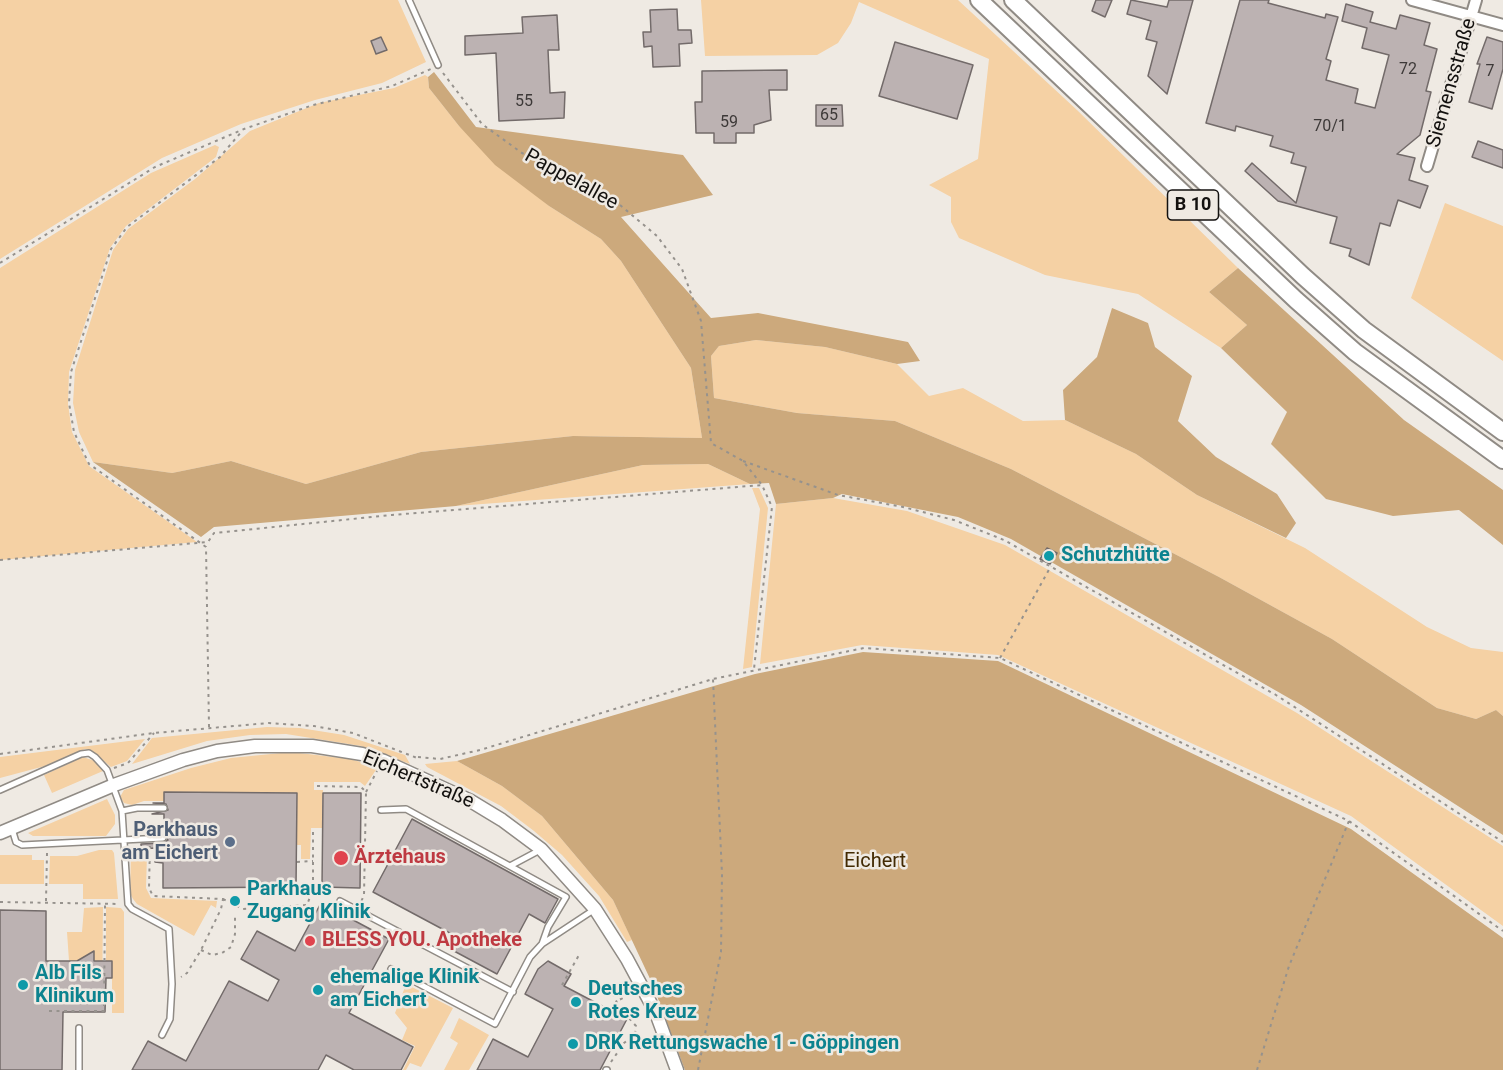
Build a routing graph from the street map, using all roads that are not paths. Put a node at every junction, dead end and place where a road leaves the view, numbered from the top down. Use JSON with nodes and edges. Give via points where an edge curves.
{"nodes":[{"id":1,"x":409,"y":0,"type":"edge"},
{"id":2,"x":979,"y":0,"type":"edge"},
{"id":3,"x":1013,"y":0,"type":"edge"},
{"id":4,"x":1412,"y":0,"type":"edge"},
{"id":5,"x":1476,"y":0,"type":"edge"},
{"id":6,"x":1472,"y":16,"type":"junction"},
{"id":7,"x":1503,"y":24,"type":"edge"},
{"id":8,"x":438,"y":65,"type":"road end"},
{"id":9,"x":1427,"y":166,"type":"dead end"},
{"id":10,"x":1503,"y":432,"type":"edge"},
{"id":11,"x":1503,"y":460,"type":"edge"},
{"id":12,"x":114,"y":785,"type":"junction"},
{"id":13,"x":0,"y":790,"type":"edge"},
{"id":14,"x":164,"y":807,"type":"dead end"},
{"id":15,"x":381,"y":810,"type":"dead end"},
{"id":16,"x":122,"y":811,"type":"junction"},
{"id":17,"x":6,"y":831,"type":"edge"},
{"id":18,"x":164,"y":838,"type":"dead end"},
{"id":19,"x":122,"y":839,"type":"junction"},
{"id":20,"x":541,"y":849,"type":"junction"},
{"id":21,"x":510,"y":866,"type":"junction"},
{"id":22,"x":340,"y":901,"type":"dead end"},
{"id":23,"x":595,"y":909,"type":"junction"},
{"id":24,"x":542,"y":944,"type":"junction"},
{"id":25,"x":391,"y":969,"type":"dead end"},
{"id":26,"x":513,"y":992,"type":"junction"},
{"id":27,"x":79,"y":1028,"type":"dead end"},
{"id":28,"x":162,"y":1035,"type":"dead end"},
{"id":29,"x":79,"y":1070,"type":"edge"},
{"id":30,"x":677,"y":1070,"type":"edge"}],
"edges":[{"from":1,"to":8,"type":"lane"},
{"from":2,"to":11,"type":"highway","number":"B 10","via":[[1355,352]]},
{"from":3,"to":10,"type":"highway","number":"B 10","via":[[1364,330]]},
{"from":4,"to":6,"type":"street"},
{"from":5,"to":6,"type":"street","name":"Siemensstraße"},
{"from":6,"to":7,"type":"street"},
{"from":6,"to":9,"type":"street","name":"Siemensstraße"},
{"from":12,"to":13,"type":"lane","via":[[107,770],[89,753]]},
{"from":12,"to":16,"type":"lane"},
{"from":12,"to":17,"type":"street","name":"Eichertstraße"},
{"from":12,"to":20,"type":"street","name":"Eichertstraße","via":[[216,751],[283,745],[337,749],[384,761],[469,800]]},
{"from":14,"to":16,"type":"lane"},
{"from":15,"to":21,"type":"lane","via":[[406,809]]},
{"from":16,"to":19,"type":"lane"},
{"from":17,"to":19,"type":"lane","via":[[22,845]]},
{"from":18,"to":19,"type":"lane"},
{"from":19,"to":28,"type":"lane","via":[[128,904],[169,930],[170,1020]]},
{"from":20,"to":21,"type":"lane"},
{"from":20,"to":23,"type":"street","name":"Eichertstraße"},
{"from":21,"to":24,"type":"lane","via":[[566,897]]},
{"from":22,"to":26,"type":"lane"},
{"from":23,"to":24,"type":"lane"},
{"from":23,"to":30,"type":"street","name":"Eichertstraße","via":[[656,1013]]},
{"from":24,"to":26,"type":"lane","via":[[530,957]]},
{"from":25,"to":26,"type":"lane","via":[[495,1024]]},
{"from":27,"to":29,"type":"lane"}]}
